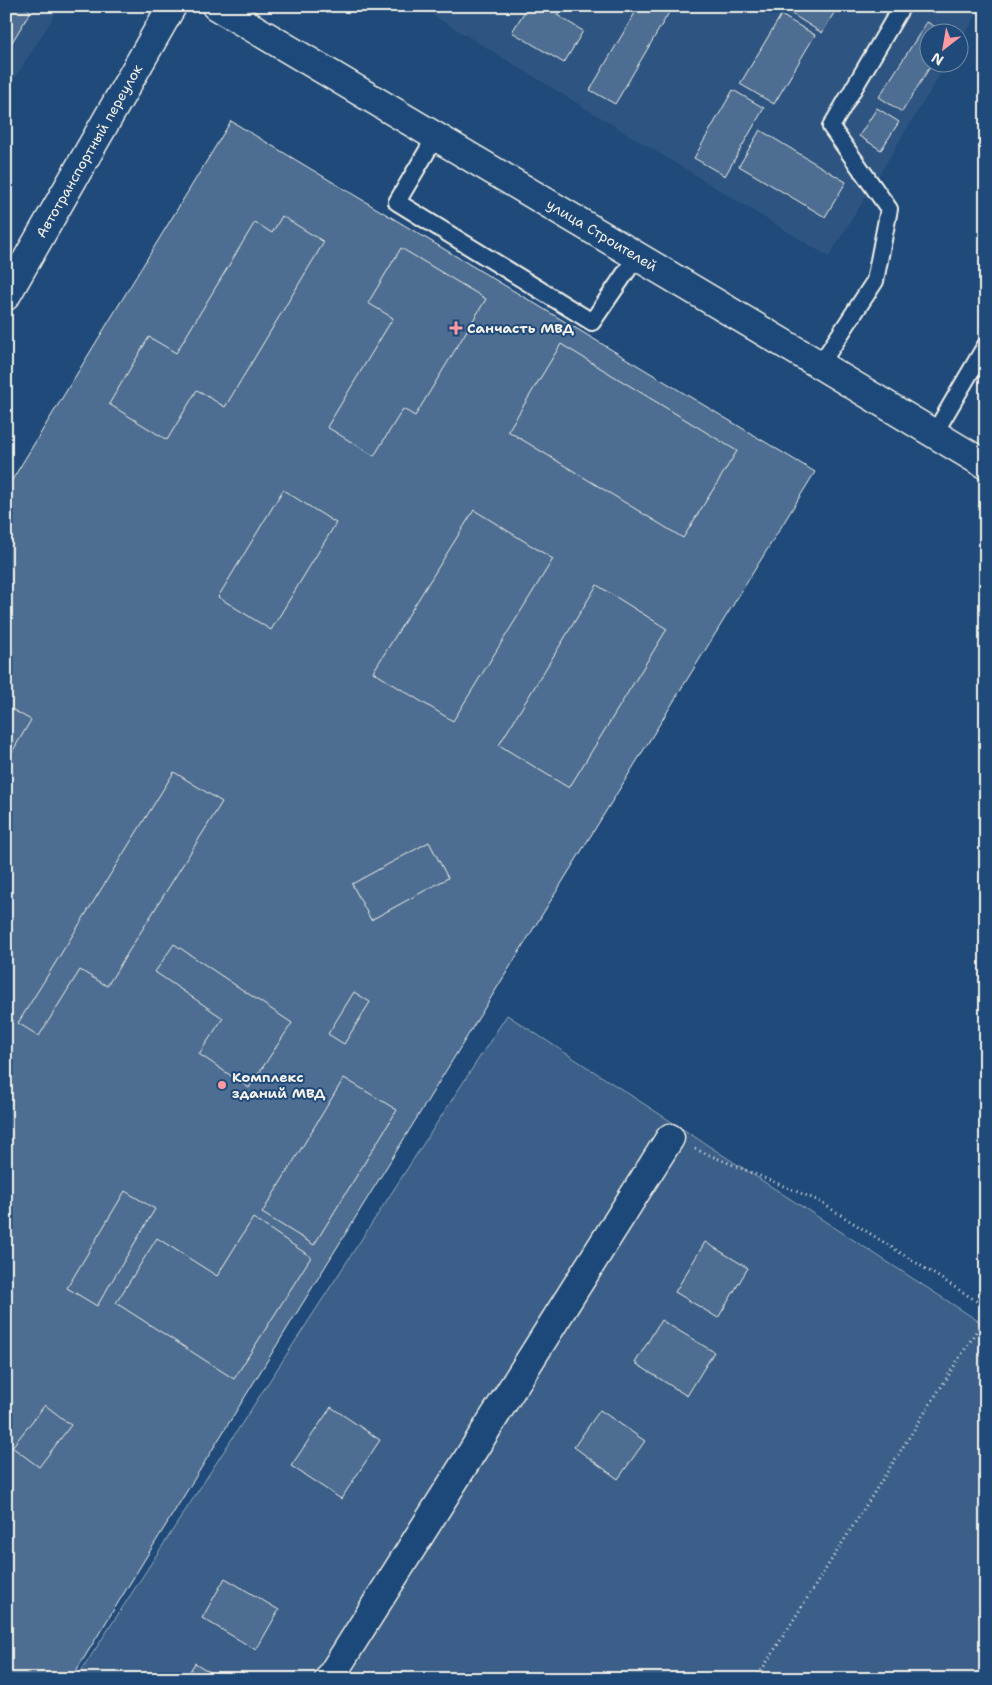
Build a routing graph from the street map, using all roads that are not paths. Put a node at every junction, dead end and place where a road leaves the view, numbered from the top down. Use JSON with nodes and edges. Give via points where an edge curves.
{"nodes":[{"id":1,"x":172,"y":6,"type":"edge"},
{"id":2,"x":216,"y":6,"type":"edge"},
{"id":3,"x":902,"y":6,"type":"edge"},
{"id":4,"x":436,"y":136,"type":"junction"},
{"id":5,"x":637,"y":256,"type":"junction"},
{"id":6,"x":6,"y":296,"type":"edge"},
{"id":7,"x":986,"y":345,"type":"edge"},
{"id":8,"x":820,"y":364,"type":"junction"},
{"id":9,"x":934,"y":434,"type":"junction"},
{"id":10,"x":986,"y":465,"type":"edge"},
{"id":11,"x":670,"y":1138,"type":"road end"},
{"id":12,"x":329,"y":1679,"type":"edge"}],
"edges":[{"from":1,"to":6,"type":"street","name":"Автотранспортный переулок"},
{"from":2,"to":4,"type":"street","name":"улица Строителей"},
{"from":3,"to":8,"type":"lane","via":[[831,127],[889,209],[875,281]]},
{"from":4,"to":5,"type":"street","name":"улица Строителей"},
{"from":4,"to":5,"type":"lane","via":[[397,202],[592,322]]},
{"from":5,"to":8,"type":"street","name":"улица Строителей"},
{"from":7,"to":9,"type":"lane"},
{"from":8,"to":9,"type":"street","name":"улица Строителей"},
{"from":9,"to":10,"type":"street","name":"улица Строителей"},
{"from":11,"to":12,"type":"street"}]}
